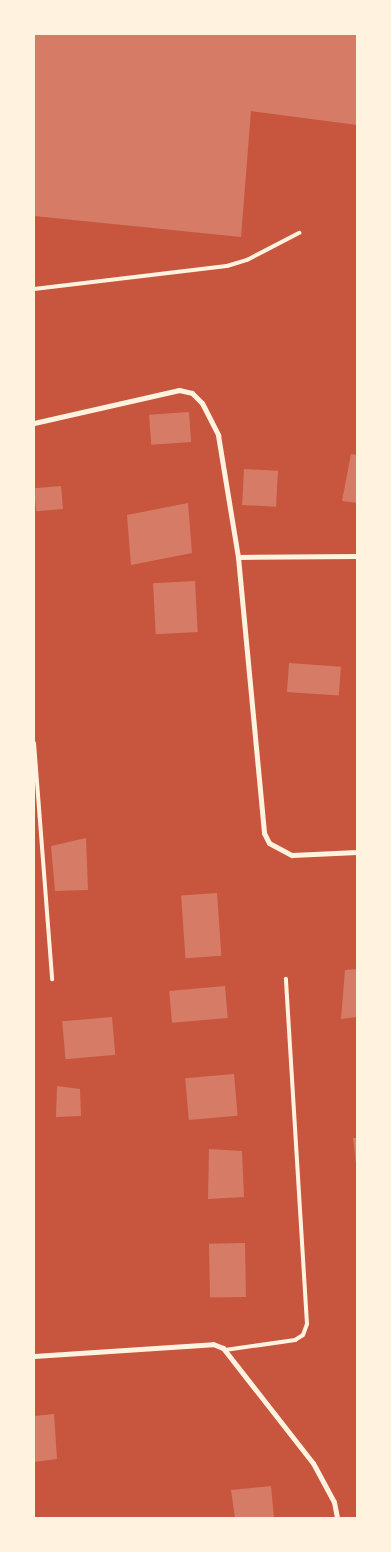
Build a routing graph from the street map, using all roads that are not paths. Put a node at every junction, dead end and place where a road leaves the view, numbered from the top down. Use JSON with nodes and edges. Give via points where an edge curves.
{"nodes":[{"id":1,"x":299,"y":233,"type":"dead end"},
{"id":2,"x":34,"y":289,"type":"edge"},
{"id":3,"x":34,"y":423,"type":"edge"},
{"id":4,"x":357,"y":556,"type":"edge"},
{"id":5,"x":238,"y":557,"type":"junction"},
{"id":6,"x":34,"y":743,"type":"edge"},
{"id":7,"x":357,"y":852,"type":"edge"},
{"id":8,"x":52,"y":979,"type":"dead end"},
{"id":9,"x":286,"y":979,"type":"dead end"},
{"id":10,"x":225,"y":1350,"type":"junction"},
{"id":11,"x":34,"y":1356,"type":"edge"},
{"id":12,"x":337,"y":1518,"type":"edge"}],
"edges":[{"from":1,"to":2,"type":"lane","via":[[247,260],[227,266]]},
{"from":3,"to":5,"type":"street","via":[[179,390],[192,393],[211,416],[218,435]]},
{"from":4,"to":5,"type":"street"},
{"from":5,"to":7,"type":"street","via":[[264,833],[270,843],[292,855]]},
{"from":6,"to":8,"type":"lane"},
{"from":9,"to":10,"type":"lane","via":[[307,1324],[303,1335],[294,1340]]},
{"from":10,"to":11,"type":"street","via":[[213,1344]]},
{"from":10,"to":12,"type":"street","via":[[313,1463],[334,1502]]}]}
